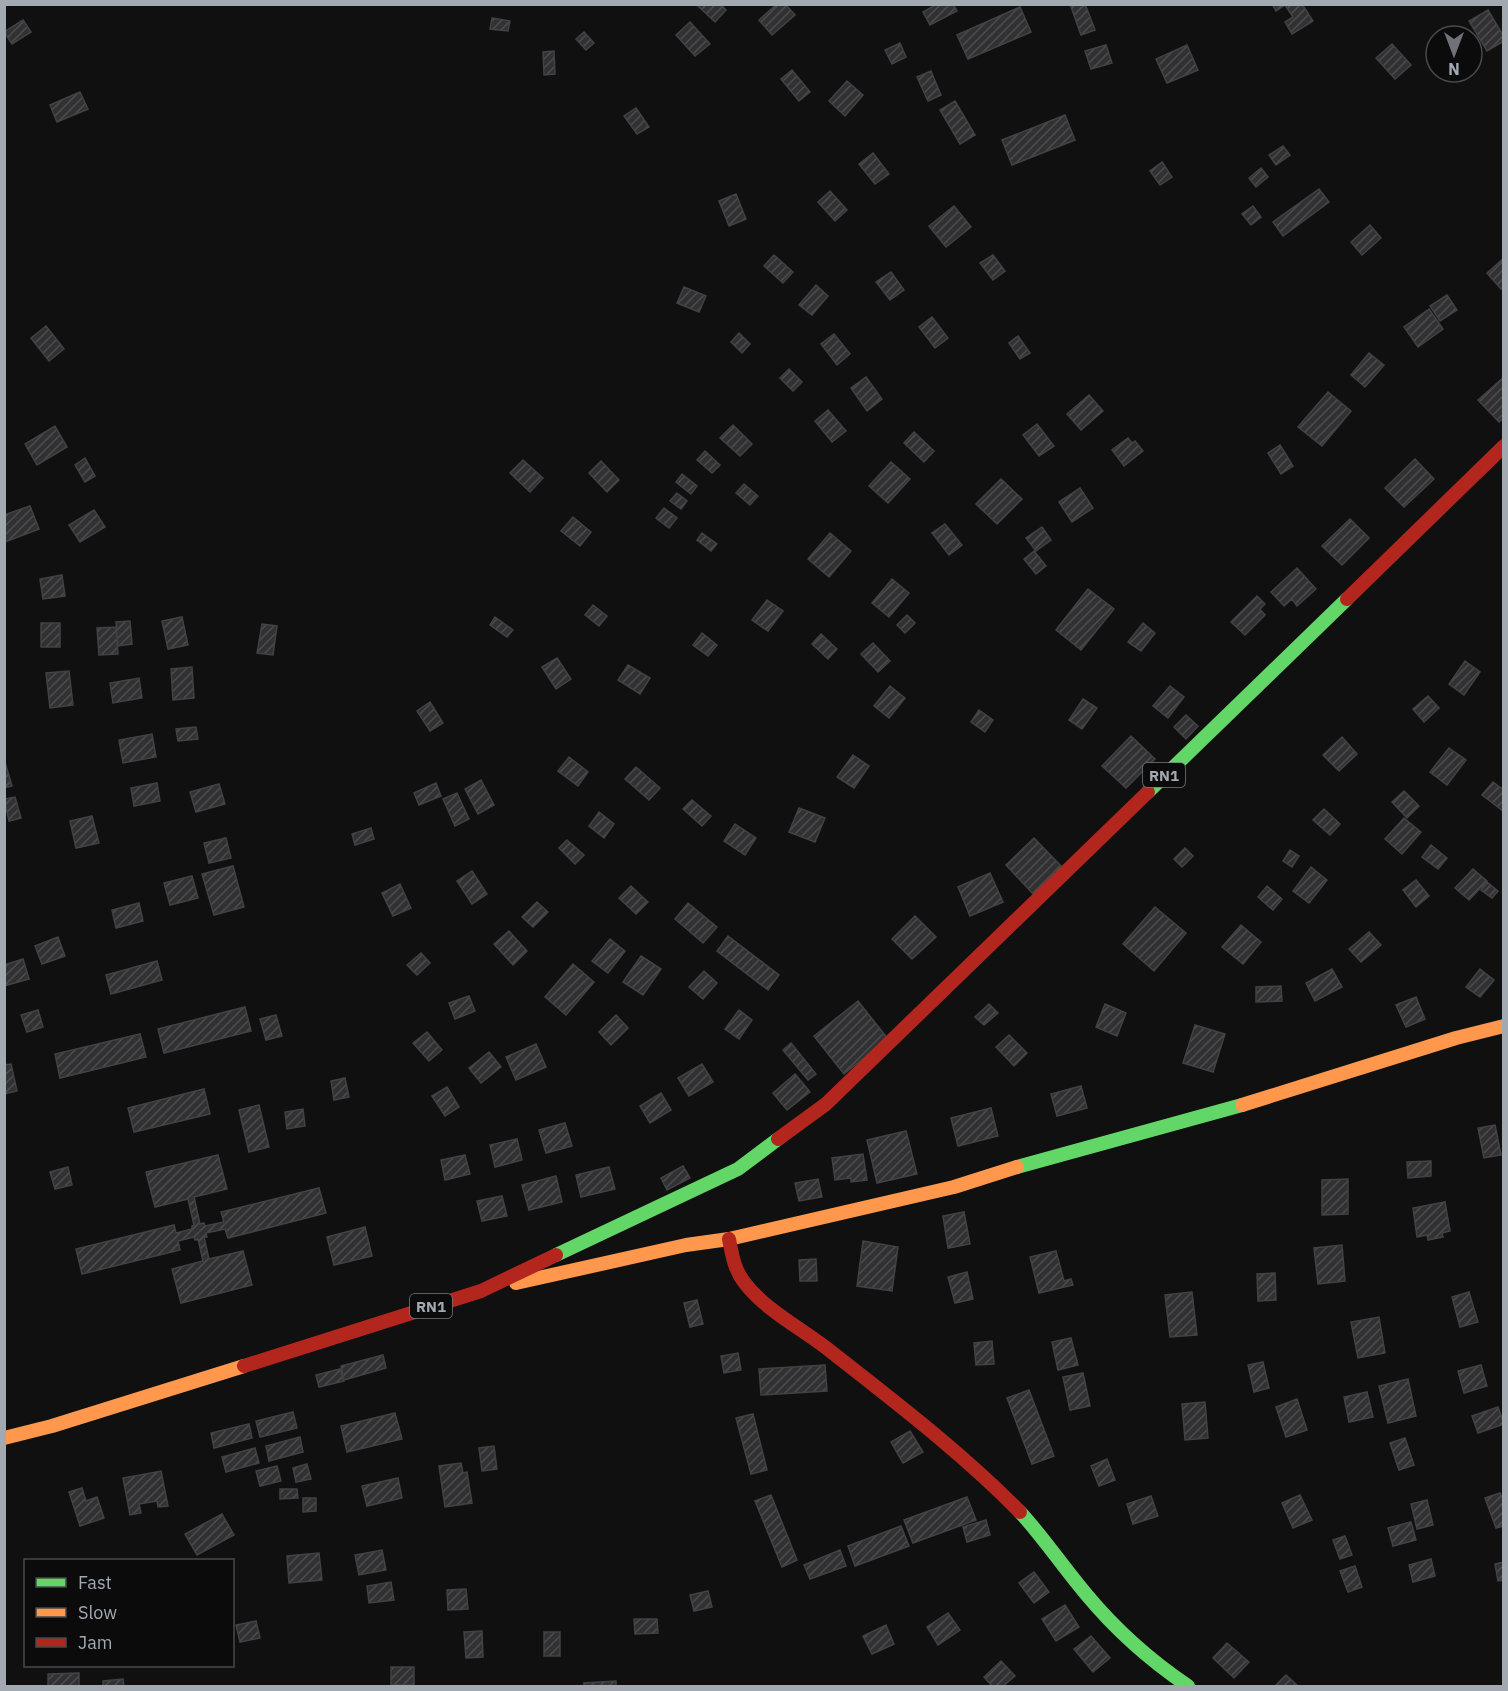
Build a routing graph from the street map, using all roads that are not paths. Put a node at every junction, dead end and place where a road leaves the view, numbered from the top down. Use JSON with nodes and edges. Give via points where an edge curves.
{"nodes":[{"id":1,"x":1503,"y":446,"type":"edge"},
{"id":2,"x":1503,"y":1026,"type":"edge"},
{"id":3,"x":729,"y":1239,"type":"junction"},
{"id":4,"x":481,"y":1291,"type":"junction"},
{"id":5,"x":4,"y":1438,"type":"edge"},
{"id":6,"x":1188,"y":1686,"type":"edge"}],
"edges":[{"from":1,"to":4,"type":"main road","number":"RN1","via":[[826,1104],[738,1169]]},
{"from":2,"to":3,"type":"main road","via":[[1212,1115],[954,1187]]},
{"from":3,"to":4,"type":"main road"},
{"from":3,"to":6,"type":"main road","via":[[735,1267],[766,1304],[927,1427],[998,1490],[1115,1626]]},
{"from":4,"to":5,"type":"main road","number":"RN1"}]}
